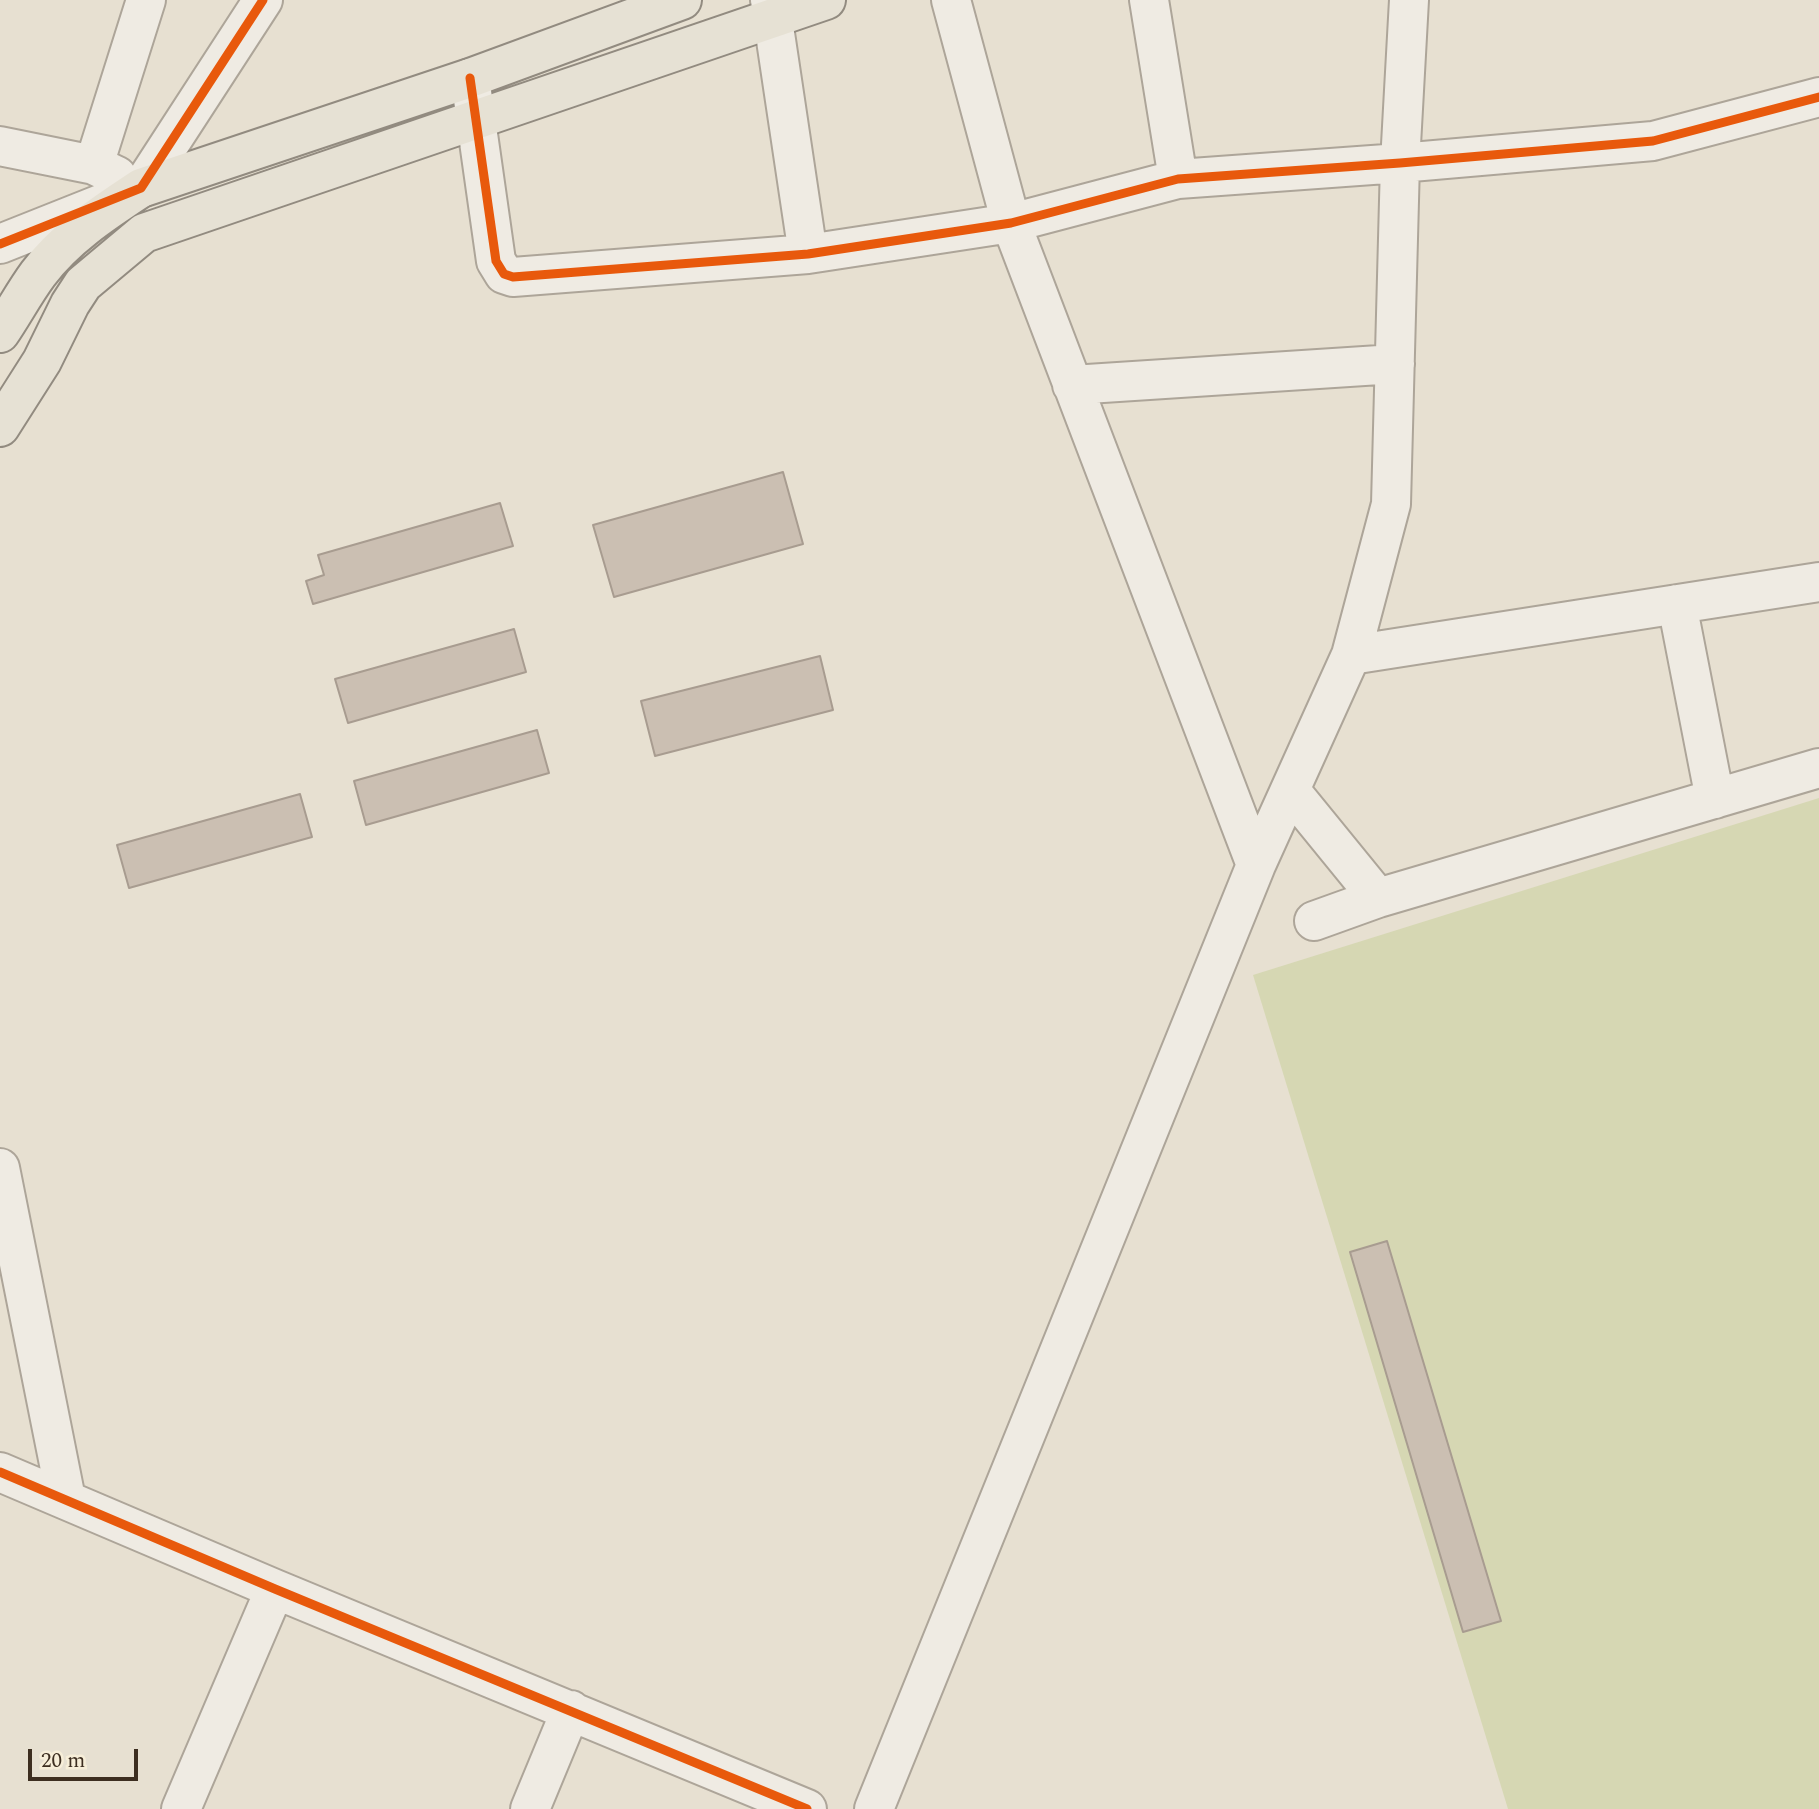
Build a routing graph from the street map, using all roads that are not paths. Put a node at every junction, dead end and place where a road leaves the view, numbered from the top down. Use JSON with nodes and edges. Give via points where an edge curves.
{"nodes":[{"id":1,"x":146,"y":0,"type":"edge"},
{"id":2,"x":263,"y":0,"type":"edge"},
{"id":3,"x":682,"y":0,"type":"edge"},
{"id":4,"x":826,"y":0,"type":"edge"},
{"id":5,"x":951,"y":0,"type":"edge"},
{"id":6,"x":1150,"y":0,"type":"edge"},
{"id":7,"x":1409,"y":0,"type":"edge"},
{"id":8,"x":772,"y":10,"type":"edge"},
{"id":9,"x":470,"y":78,"type":"junction"},
{"id":10,"x":1819,"y":97,"type":"edge"},
{"id":11,"x":476,"y":121,"type":"junction"},
{"id":12,"x":0,"y":146,"type":"edge"},
{"id":13,"x":1400,"y":163,"type":"junction"},
{"id":14,"x":94,"y":165,"type":"junction"},
{"id":15,"x":1178,"y":179,"type":"junction"},
{"id":16,"x":141,"y":188,"type":"junction"},
{"id":17,"x":1011,"y":223,"type":"junction"},
{"id":18,"x":0,"y":244,"type":"edge"},
{"id":19,"x":808,"y":254,"type":"junction"},
{"id":20,"x":0,"y":333,"type":"edge"},
{"id":21,"x":1395,"y":364,"type":"junction"},
{"id":22,"x":1072,"y":385,"type":"junction"},
{"id":23,"x":0,"y":427,"type":"edge"},
{"id":24,"x":1819,"y":582,"type":"edge"},
{"id":25,"x":1677,"y":604,"type":"junction"},
{"id":26,"x":1351,"y":655,"type":"junction"},
{"id":27,"x":1819,"y":768,"type":"edge"},
{"id":28,"x":1290,"y":790,"type":"junction"},
{"id":29,"x":1715,"y":799,"type":"junction"},
{"id":30,"x":1256,"y":865,"type":"junction"},
{"id":31,"x":1378,"y":898,"type":"junction"},
{"id":32,"x":1314,"y":921,"type":"dead end"},
{"id":33,"x":0,"y":1168,"type":"edge"},
{"id":34,"x":0,"y":1472,"type":"edge"},
{"id":35,"x":66,"y":1499,"type":"junction"},
{"id":36,"x":275,"y":1589,"type":"junction"},
{"id":37,"x":572,"y":1710,"type":"junction"},
{"id":38,"x":181,"y":1809,"type":"edge"},
{"id":39,"x":530,"y":1809,"type":"edge"},
{"id":40,"x":807,"y":1809,"type":"edge"},
{"id":41,"x":874,"y":1809,"type":"edge"}],
"edges":[{"from":1,"to":14,"type":"street"},
{"from":2,"to":16,"type":"street"},
{"from":3,"to":9,"type":"main road"},
{"from":4,"to":8,"type":"main road"},
{"from":5,"to":17,"type":"street"},
{"from":6,"to":15,"type":"street"},
{"from":7,"to":13,"type":"street"},
{"from":8,"to":11,"type":"main road"},
{"from":8,"to":19,"type":"street"},
{"from":9,"to":11,"type":"street"},
{"from":9,"to":16,"type":"main road"},
{"from":10,"to":13,"type":"street","via":[[1653,141]]},
{"from":11,"to":19,"type":"street","via":[[496,261],[504,274],[513,277]]},
{"from":11,"to":23,"type":"main road","via":[[144,233],[83,285]]},
{"from":12,"to":14,"type":"street"},
{"from":13,"to":15,"type":"street"},
{"from":13,"to":21,"type":"street"},
{"from":14,"to":16,"type":"street"},
{"from":15,"to":17,"type":"street"},
{"from":16,"to":18,"type":"street"},
{"from":16,"to":20,"type":"main road","via":[[68,242],[39,273]]},
{"from":17,"to":19,"type":"street"},
{"from":17,"to":22,"type":"street"},
{"from":21,"to":22,"type":"street"},
{"from":21,"to":26,"type":"street","via":[[1391,504]]},
{"from":22,"to":30,"type":"street"},
{"from":24,"to":25,"type":"street"},
{"from":25,"to":26,"type":"street"},
{"from":25,"to":29,"type":"street"},
{"from":26,"to":28,"type":"street"},
{"from":27,"to":29,"type":"street"},
{"from":28,"to":30,"type":"street"},
{"from":28,"to":31,"type":"street"},
{"from":29,"to":31,"type":"street"},
{"from":30,"to":41,"type":"street"},
{"from":31,"to":32,"type":"street"},
{"from":33,"to":35,"type":"street"},
{"from":34,"to":35,"type":"street"},
{"from":35,"to":36,"type":"street"},
{"from":36,"to":37,"type":"street"},
{"from":36,"to":38,"type":"street"},
{"from":37,"to":39,"type":"street"},
{"from":37,"to":40,"type":"street"}]}
